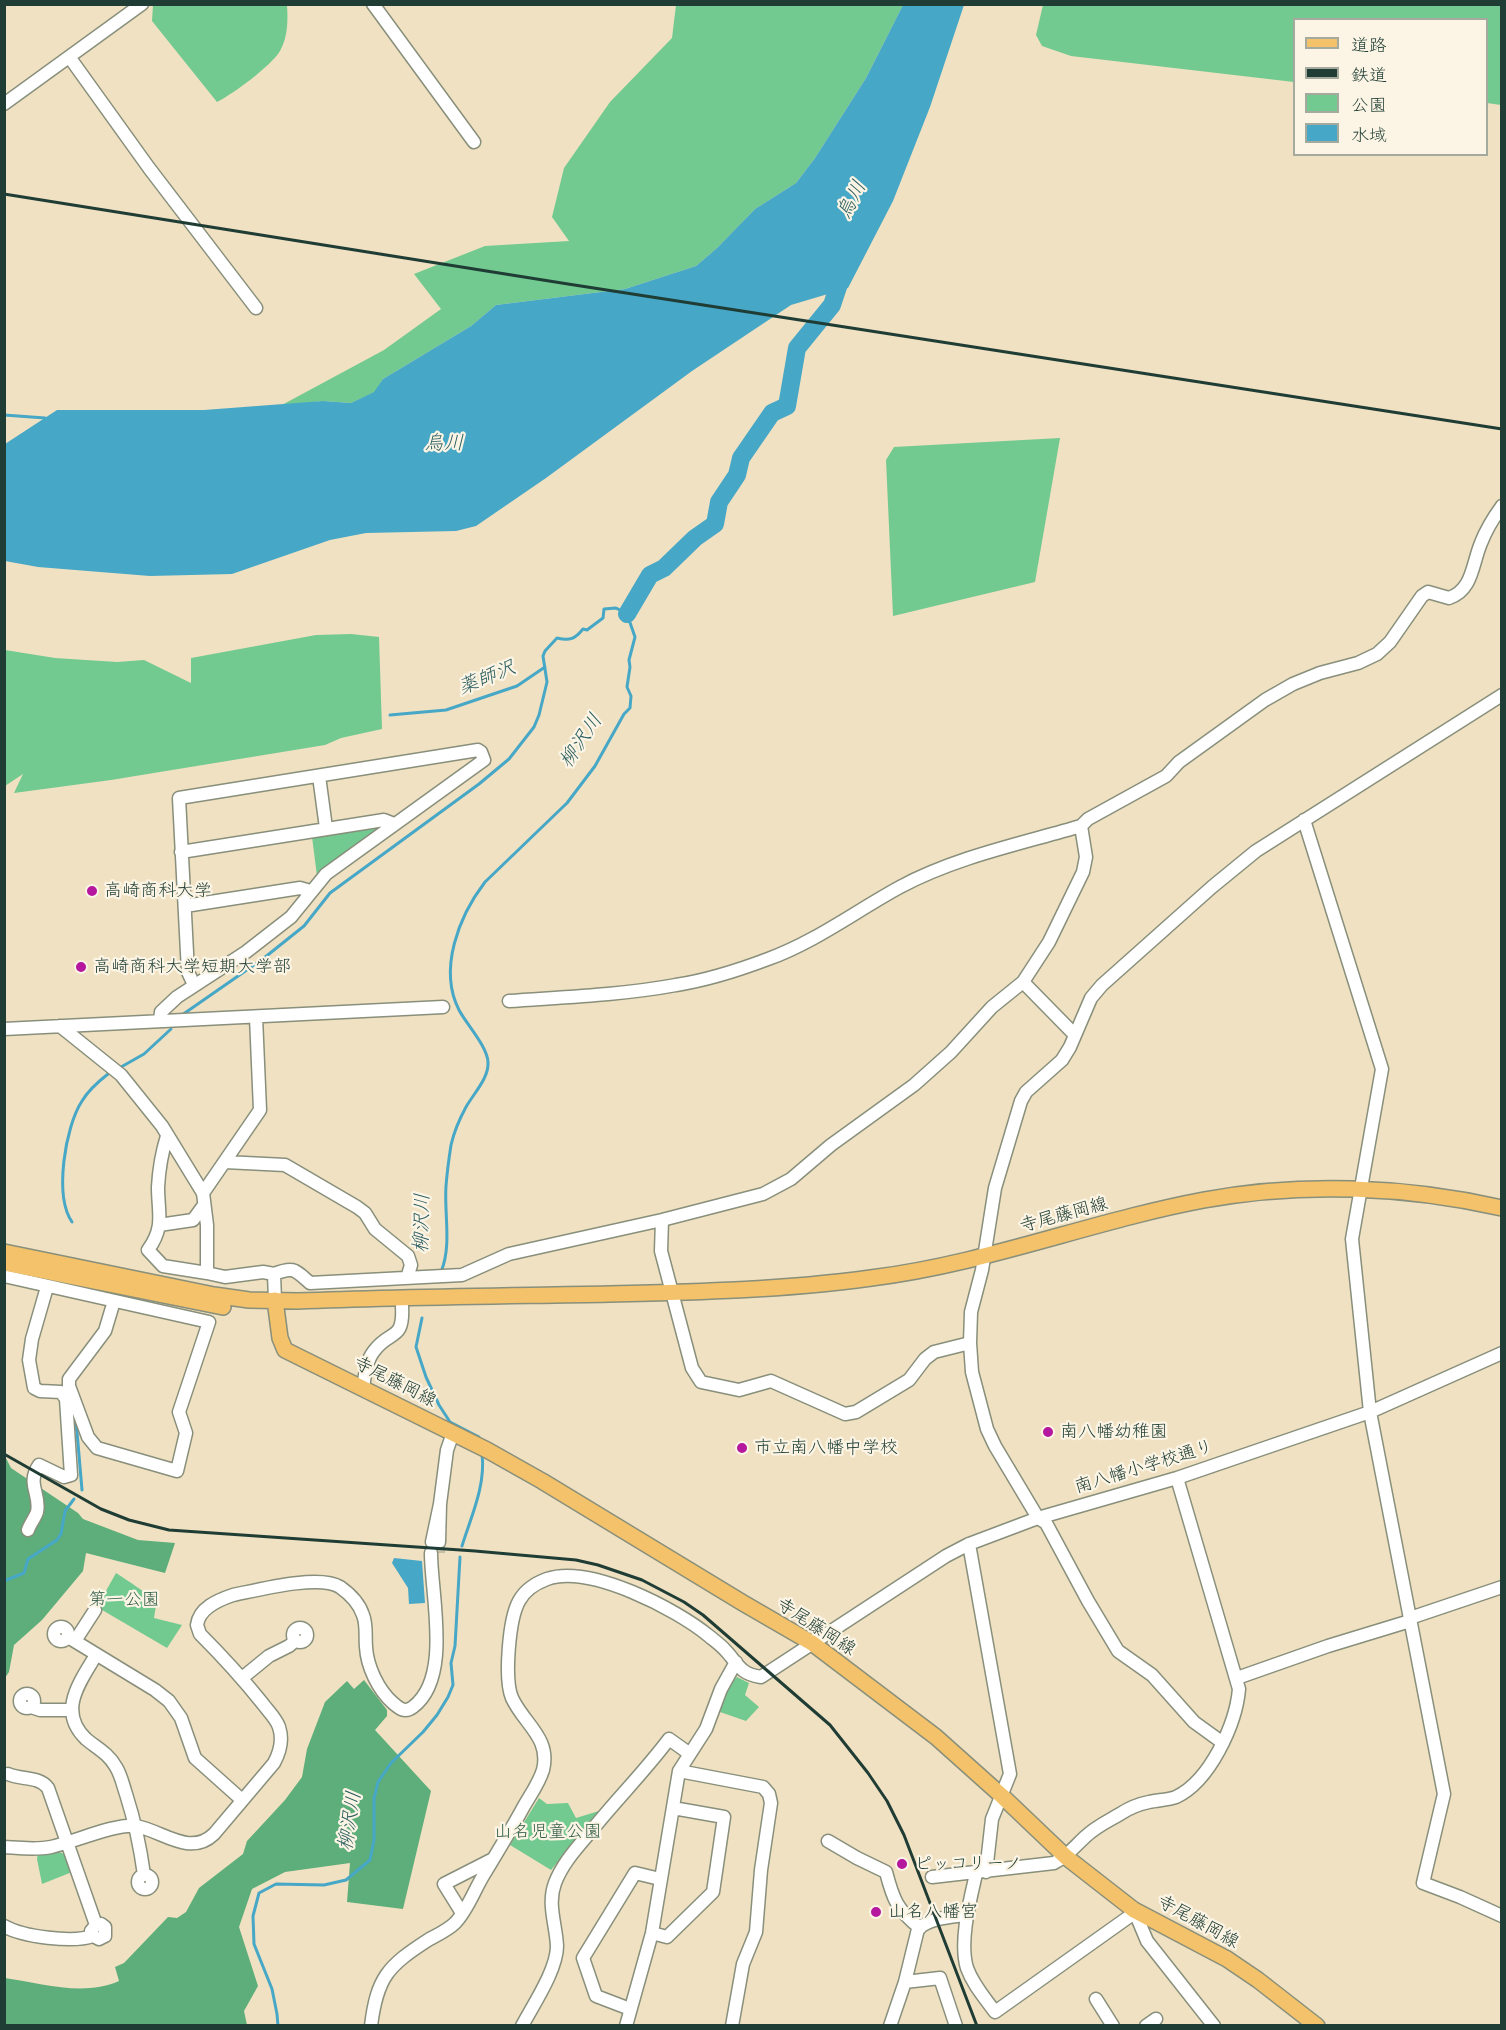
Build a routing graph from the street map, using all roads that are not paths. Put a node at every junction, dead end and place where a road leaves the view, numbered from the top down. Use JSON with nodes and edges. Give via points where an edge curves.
{"nodes":[{"id":1,"x":142,"y":4,"type":"edge"},
{"id":2,"x":374,"y":4,"type":"edge"},
{"id":3,"x":70,"y":58,"type":"junction"},
{"id":4,"x":4,"y":104,"type":"edge"},
{"id":5,"x":474,"y":142,"type":"dead end"},
{"id":6,"x":256,"y":308,"type":"dead end"},
{"id":7,"x":1502,"y":506,"type":"edge"},
{"id":8,"x":1502,"y":695,"type":"edge"},
{"id":9,"x":319,"y":776,"type":"junction"},
{"id":10,"x":1304,"y":819,"type":"junction"},
{"id":11,"x":394,"y":824,"type":"junction"},
{"id":12,"x":1081,"y":826,"type":"junction"},
{"id":13,"x":327,"y":828,"type":"junction"},
{"id":14,"x":181,"y":852,"type":"junction"},
{"id":15,"x":310,"y":891,"type":"junction"},
{"id":16,"x":184,"y":906,"type":"junction"},
{"id":17,"x":1023,"y":982,"type":"junction"},
{"id":18,"x":194,"y":985,"type":"junction"},
{"id":19,"x":509,"y":1001,"type":"dead end"},
{"id":20,"x":443,"y":1007,"type":"dead end"},
{"id":21,"x":256,"y":1017,"type":"junction"},
{"id":22,"x":160,"y":1020,"type":"junction"},
{"id":23,"x":60,"y":1026,"type":"junction"},
{"id":24,"x":4,"y":1029,"type":"edge"},
{"id":25,"x":1074,"y":1034,"type":"junction"},
{"id":26,"x":167,"y":1136,"type":"junction"},
{"id":27,"x":225,"y":1162,"type":"junction"},
{"id":28,"x":1361,"y":1190,"type":"junction"},
{"id":29,"x":203,"y":1199,"type":"junction"},
{"id":30,"x":1502,"y":1208,"type":"edge"},
{"id":31,"x":662,"y":1220,"type":"junction"},
{"id":32,"x":159,"y":1225,"type":"junction"},
{"id":33,"x":4,"y":1252,"type":"edge"},
{"id":34,"x":984,"y":1257,"type":"junction"},
{"id":35,"x":4,"y":1263,"type":"edge"},
{"id":36,"x":207,"y":1273,"type":"junction"},
{"id":37,"x":274,"y":1274,"type":"junction"},
{"id":38,"x":4,"y":1276,"type":"edge"},
{"id":39,"x":407,"y":1278,"type":"junction"},
{"id":40,"x":47,"y":1287,"type":"junction"},
{"id":41,"x":672,"y":1292,"type":"junction"},
{"id":42,"x":456,"y":1297,"type":"junction"},
{"id":43,"x":114,"y":1301,"type":"junction"},
{"id":44,"x":275,"y":1305,"type":"junction"},
{"id":45,"x":402,"y":1306,"type":"junction"},
{"id":46,"x":970,"y":1343,"type":"junction"},
{"id":47,"x":1502,"y":1353,"type":"edge"},
{"id":48,"x":363,"y":1388,"type":"junction"},
{"id":49,"x":69,"y":1398,"type":"junction"},
{"id":50,"x":1370,"y":1413,"type":"junction"},
{"id":51,"x":453,"y":1433,"type":"junction"},
{"id":52,"x":1177,"y":1478,"type":"junction"},
{"id":53,"x":1038,"y":1518,"type":"junction"},
{"id":54,"x":28,"y":1530,"type":"dead end"},
{"id":55,"x":969,"y":1544,"type":"junction"},
{"id":56,"x":1502,"y":1587,"type":"edge"},
{"id":57,"x":95,"y":1610,"type":"dead end"},
{"id":58,"x":1410,"y":1619,"type":"junction"},
{"id":59,"x":295,"y":1641,"type":"dead end"},
{"id":60,"x":812,"y":1643,"type":"junction"},
{"id":61,"x":96,"y":1655,"type":"junction"},
{"id":62,"x":736,"y":1662,"type":"junction"},
{"id":63,"x":242,"y":1678,"type":"junction"},
{"id":64,"x":1237,"y":1678,"type":"junction"},
{"id":65,"x":31,"y":1707,"type":"dead end"},
{"id":66,"x":72,"y":1710,"type":"junction"},
{"id":67,"x":1223,"y":1743,"type":"junction"},
{"id":68,"x":690,"y":1754,"type":"junction"},
{"id":69,"x":6,"y":1771,"type":"edge"},
{"id":70,"x":679,"y":1771,"type":"junction"},
{"id":71,"x":1002,"y":1796,"type":"junction"},
{"id":72,"x":242,"y":1800,"type":"junction"},
{"id":73,"x":673,"y":1808,"type":"junction"},
{"id":74,"x":137,"y":1826,"type":"junction"},
{"id":75,"x":828,"y":1841,"type":"dead end"},
{"id":76,"x":66,"y":1843,"type":"junction"},
{"id":77,"x":4,"y":1847,"type":"edge"},
{"id":78,"x":1066,"y":1857,"type":"junction"},
{"id":79,"x":494,"y":1858,"type":"junction"},
{"id":80,"x":981,"y":1873,"type":"junction"},
{"id":81,"x":144,"y":1875,"type":"dead end"},
{"id":82,"x":932,"y":1877,"type":"dead end"},
{"id":83,"x":660,"y":1879,"type":"junction"},
{"id":84,"x":1134,"y":1910,"type":"junction"},
{"id":85,"x":462,"y":1913,"type":"junction"},
{"id":86,"x":966,"y":1915,"type":"junction"},
{"id":87,"x":1502,"y":1916,"type":"edge"},
{"id":88,"x":4,"y":1926,"type":"edge"},
{"id":89,"x":920,"y":1928,"type":"junction"},
{"id":90,"x":652,"y":1933,"type":"junction"},
{"id":91,"x":905,"y":1982,"type":"junction"},
{"id":92,"x":1096,"y":1999,"type":"dead end"},
{"id":93,"x":630,"y":2009,"type":"junction"},
{"id":94,"x":1109,"y":2024,"type":"edge"},
{"id":95,"x":372,"y":2025,"type":"edge"},
{"id":96,"x":522,"y":2025,"type":"edge"},
{"id":97,"x":626,"y":2025,"type":"edge"},
{"id":98,"x":732,"y":2025,"type":"edge"},
{"id":99,"x":890,"y":2025,"type":"edge"},
{"id":100,"x":956,"y":2025,"type":"edge"},
{"id":101,"x":1214,"y":2025,"type":"edge"},
{"id":102,"x":1317,"y":2025,"type":"edge"}],
"edges":[{"from":1,"to":3,"type":"street"},
{"from":2,"to":5,"type":"street"},
{"from":3,"to":4,"type":"street"},
{"from":3,"to":6,"type":"street"},
{"from":7,"to":12,"type":"street","via":[[1480,544],[1470,578],[1460,593],[1449,598],[1428,592],[1377,654],[1293,684],[1265,700],[1179,762],[1166,776]]},
{"from":8,"to":10,"type":"street"},
{"from":9,"to":11,"type":"street","via":[[482,752],[484,760]]},
{"from":9,"to":13,"type":"street"},
{"from":9,"to":14,"type":"street","via":[[179,798]]},
{"from":10,"to":25,"type":"street","via":[[1212,887],[1109,977],[1091,998]]},
{"from":10,"to":28,"type":"street","via":[[1382,1068]]},
{"from":11,"to":13,"type":"street","via":[[384,820]]},
{"from":11,"to":15,"type":"street","via":[[326,874]]},
{"from":12,"to":17,"type":"street","via":[[1086,857],[1083,872],[1049,942]]},
{"from":12,"to":19,"type":"street","via":[[965,859],[901,886],[818,935],[745,967],[651,989]]},
{"from":13,"to":14,"type":"street"},
{"from":14,"to":16,"type":"street"},
{"from":15,"to":16,"type":"street","via":[[300,888]]},
{"from":15,"to":18,"type":"street","via":[[291,917]]},
{"from":16,"to":18,"type":"street","via":[[188,972]]},
{"from":17,"to":25,"type":"street"},
{"from":17,"to":31,"type":"street","via":[[992,1007],[914,1085],[831,1144],[791,1179],[763,1194]]},
{"from":18,"to":22,"type":"street","via":[[164,1008]]},
{"from":20,"to":21,"type":"street"},
{"from":21,"to":22,"type":"street"},
{"from":21,"to":27,"type":"street","via":[[260,1110]]},
{"from":22,"to":23,"type":"street"},
{"from":23,"to":24,"type":"street"},
{"from":23,"to":26,"type":"street","via":[[121,1075]]},
{"from":25,"to":34,"type":"street","via":[[1062,1060],[1021,1101],[995,1188]]},
{"from":26,"to":29,"type":"street"},
{"from":26,"to":32,"type":"street","via":[[159,1175]]},
{"from":27,"to":29,"type":"street"},
{"from":27,"to":39,"type":"street","via":[[285,1165],[357,1207],[375,1230],[408,1256],[411,1265]]},
{"from":28,"to":30,"type":"main road","name":"寺尾藤岡線","via":[[1422,1193]]},
{"from":28,"to":34,"type":"main road","name":"寺尾藤岡線","via":[[1261,1191],[1204,1200]]},
{"from":28,"to":50,"type":"street","via":[[1352,1239]]},
{"from":29,"to":32,"type":"street","via":[[193,1220]]},
{"from":29,"to":36,"type":"street"},
{"from":31,"to":39,"type":"street","via":[[509,1254],[462,1275]]},
{"from":31,"to":41,"type":"street","via":[[661,1251]]},
{"from":32,"to":36,"type":"street","via":[[157,1238],[148,1250],[163,1266]]},
{"from":33,"to":44,"type":"main road","name":"寺尾藤岡線"},
{"from":34,"to":41,"type":"main road","name":"寺尾藤岡線","via":[[810,1286]]},
{"from":34,"to":46,"type":"street","via":[[971,1312]]},
{"from":35,"to":44,"type":"main road","name":"寺尾藤岡線","via":[[212,1305],[253,1310]]},
{"from":36,"to":37,"type":"street","via":[[225,1277]]},
{"from":37,"to":39,"type":"street","via":[[298,1270],[310,1283]]},
{"from":37,"to":44,"type":"street"},
{"from":38,"to":40,"type":"street"},
{"from":40,"to":43,"type":"street"},
{"from":40,"to":49,"type":"street","via":[[29,1360],[34,1388],[61,1392]]},
{"from":41,"to":42,"type":"main road","name":"寺尾藤岡線"},
{"from":41,"to":46,"type":"street","via":[[693,1368],[701,1382],[740,1390],[771,1381],[845,1414],[856,1412],[909,1380],[934,1352]]},
{"from":42,"to":44,"type":"main road","name":"寺尾藤岡線"},
{"from":42,"to":45,"type":"main road","name":"寺尾藤岡線"},
{"from":43,"to":49,"type":"street","via":[[105,1331],[69,1379]]},
{"from":43,"to":49,"type":"street","via":[[209,1322],[178,1412],[186,1433],[177,1471],[97,1448]]},
{"from":44,"to":45,"type":"main road","name":"寺尾藤岡線"},
{"from":44,"to":48,"type":"main road","name":"寺尾藤岡線","via":[[285,1350]]},
{"from":45,"to":48,"type":"street","via":[[400,1329],[374,1350]]},
{"from":46,"to":53,"type":"street","via":[[972,1372],[987,1429]]},
{"from":47,"to":50,"type":"street","name":"南八幡小学校通り"},
{"from":48,"to":51,"type":"main road","name":"寺尾藤岡線"},
{"from":49,"to":54,"type":"street","via":[[70,1475],[64,1477],[39,1465],[33,1481],[37,1512]]},
{"from":50,"to":52,"type":"street","name":"南八幡小学校通り"},
{"from":50,"to":58,"type":"street"},
{"from":51,"to":60,"type":"main road","name":"寺尾藤岡線","via":[[542,1481]]},
{"from":51,"to":63,"type":"street","via":[[447,1450],[435,1548],[435,1667],[413,1707],[400,1709],[390,1700],[374,1675],[360,1608],[339,1586],[326,1581],[232,1595],[201,1613],[197,1626],[200,1634]]},
{"from":52,"to":53,"type":"street","name":"南八幡小学校通り"},
{"from":52,"to":64,"type":"street"},
{"from":53,"to":55,"type":"street","name":"南八幡小学校通り"},
{"from":53,"to":67,"type":"street","via":[[1046,1523],[1118,1652],[1152,1675],[1194,1722]]},
{"from":55,"to":60,"type":"street","name":"南八幡小学校通り"},
{"from":55,"to":71,"type":"street","via":[[1010,1774]]},
{"from":56,"to":58,"type":"street"},
{"from":57,"to":61,"type":"street","via":[[71,1639]]},
{"from":58,"to":64,"type":"street"},
{"from":58,"to":87,"type":"street","via":[[1444,1794],[1424,1883]]},
{"from":59,"to":63,"type":"street"},
{"from":60,"to":62,"type":"street","name":"南八幡小学校通り","via":[[761,1677],[745,1672]]},
{"from":60,"to":71,"type":"main road","name":"寺尾藤岡線","via":[[936,1737]]},
{"from":61,"to":66,"type":"street","via":[[74,1693]]},
{"from":61,"to":72,"type":"street","via":[[174,1706],[195,1758]]},
{"from":62,"to":68,"type":"street","via":[[706,1729]]},
{"from":62,"to":79,"type":"street","via":[[682,1615],[658,1602],[594,1580],[560,1576],[535,1584],[518,1602],[514,1614],[507,1670],[517,1707],[542,1740],[545,1755],[538,1782]]},
{"from":63,"to":72,"type":"street","via":[[272,1715],[281,1738],[274,1763]]},
{"from":64,"to":67,"type":"street","via":[[1237,1706]]},
{"from":65,"to":66,"type":"street"},
{"from":66,"to":74,"type":"street","via":[[79,1730],[117,1768]]},
{"from":67,"to":78,"type":"street","via":[[1200,1778],[1184,1792],[1128,1809],[1095,1829]]},
{"from":68,"to":70,"type":"street"},
{"from":68,"to":96,"type":"street","via":[[669,1739],[554,1884],[551,1904],[557,1948]]},
{"from":69,"to":76,"type":"street","via":[[44,1783]]},
{"from":70,"to":73,"type":"street"},
{"from":70,"to":98,"type":"street","via":[[763,1787],[771,1803],[756,1932],[743,1964]]},
{"from":71,"to":78,"type":"main road","name":"寺尾藤岡線"},
{"from":71,"to":80,"type":"street","via":[[992,1819]]},
{"from":72,"to":74,"type":"street","via":[[202,1843],[185,1844]]},
{"from":73,"to":83,"type":"street"},
{"from":73,"to":90,"type":"street","via":[[724,1817],[713,1892],[667,1937]]},
{"from":74,"to":76,"type":"street","via":[[124,1826]]},
{"from":74,"to":81,"type":"street"},
{"from":75,"to":89,"type":"street","via":[[886,1872],[897,1906]]},
{"from":76,"to":77,"type":"street","via":[[44,1848]]},
{"from":76,"to":88,"type":"street","via":[[94,1930],[85,1939],[25,1934]]},
{"from":78,"to":80,"type":"street","via":[[1054,1863]]},
{"from":78,"to":84,"type":"main road","name":"寺尾藤岡線"},
{"from":79,"to":85,"type":"street"},
{"from":79,"to":85,"type":"street","via":[[444,1884]]},
{"from":80,"to":82,"type":"street"},
{"from":80,"to":86,"type":"street"},
{"from":83,"to":90,"type":"street"},
{"from":83,"to":93,"type":"street","via":[[635,1873],[583,1958],[596,1996]]},
{"from":84,"to":86,"type":"street","via":[[995,2012],[967,1966]]},
{"from":84,"to":101,"type":"street","via":[[1147,1941]]},
{"from":84,"to":102,"type":"main road","name":"寺尾藤岡線","via":[[1227,1959]]},
{"from":85,"to":95,"type":"street","via":[[454,1924],[401,1957],[387,1973],[374,2001]]},
{"from":86,"to":89,"type":"street"},
{"from":89,"to":91,"type":"street"},
{"from":90,"to":93,"type":"street"},
{"from":91,"to":99,"type":"street"},
{"from":91,"to":100,"type":"street","via":[[940,1978]]},
{"from":92,"to":94,"type":"street"},
{"from":93,"to":97,"type":"street"}]}
